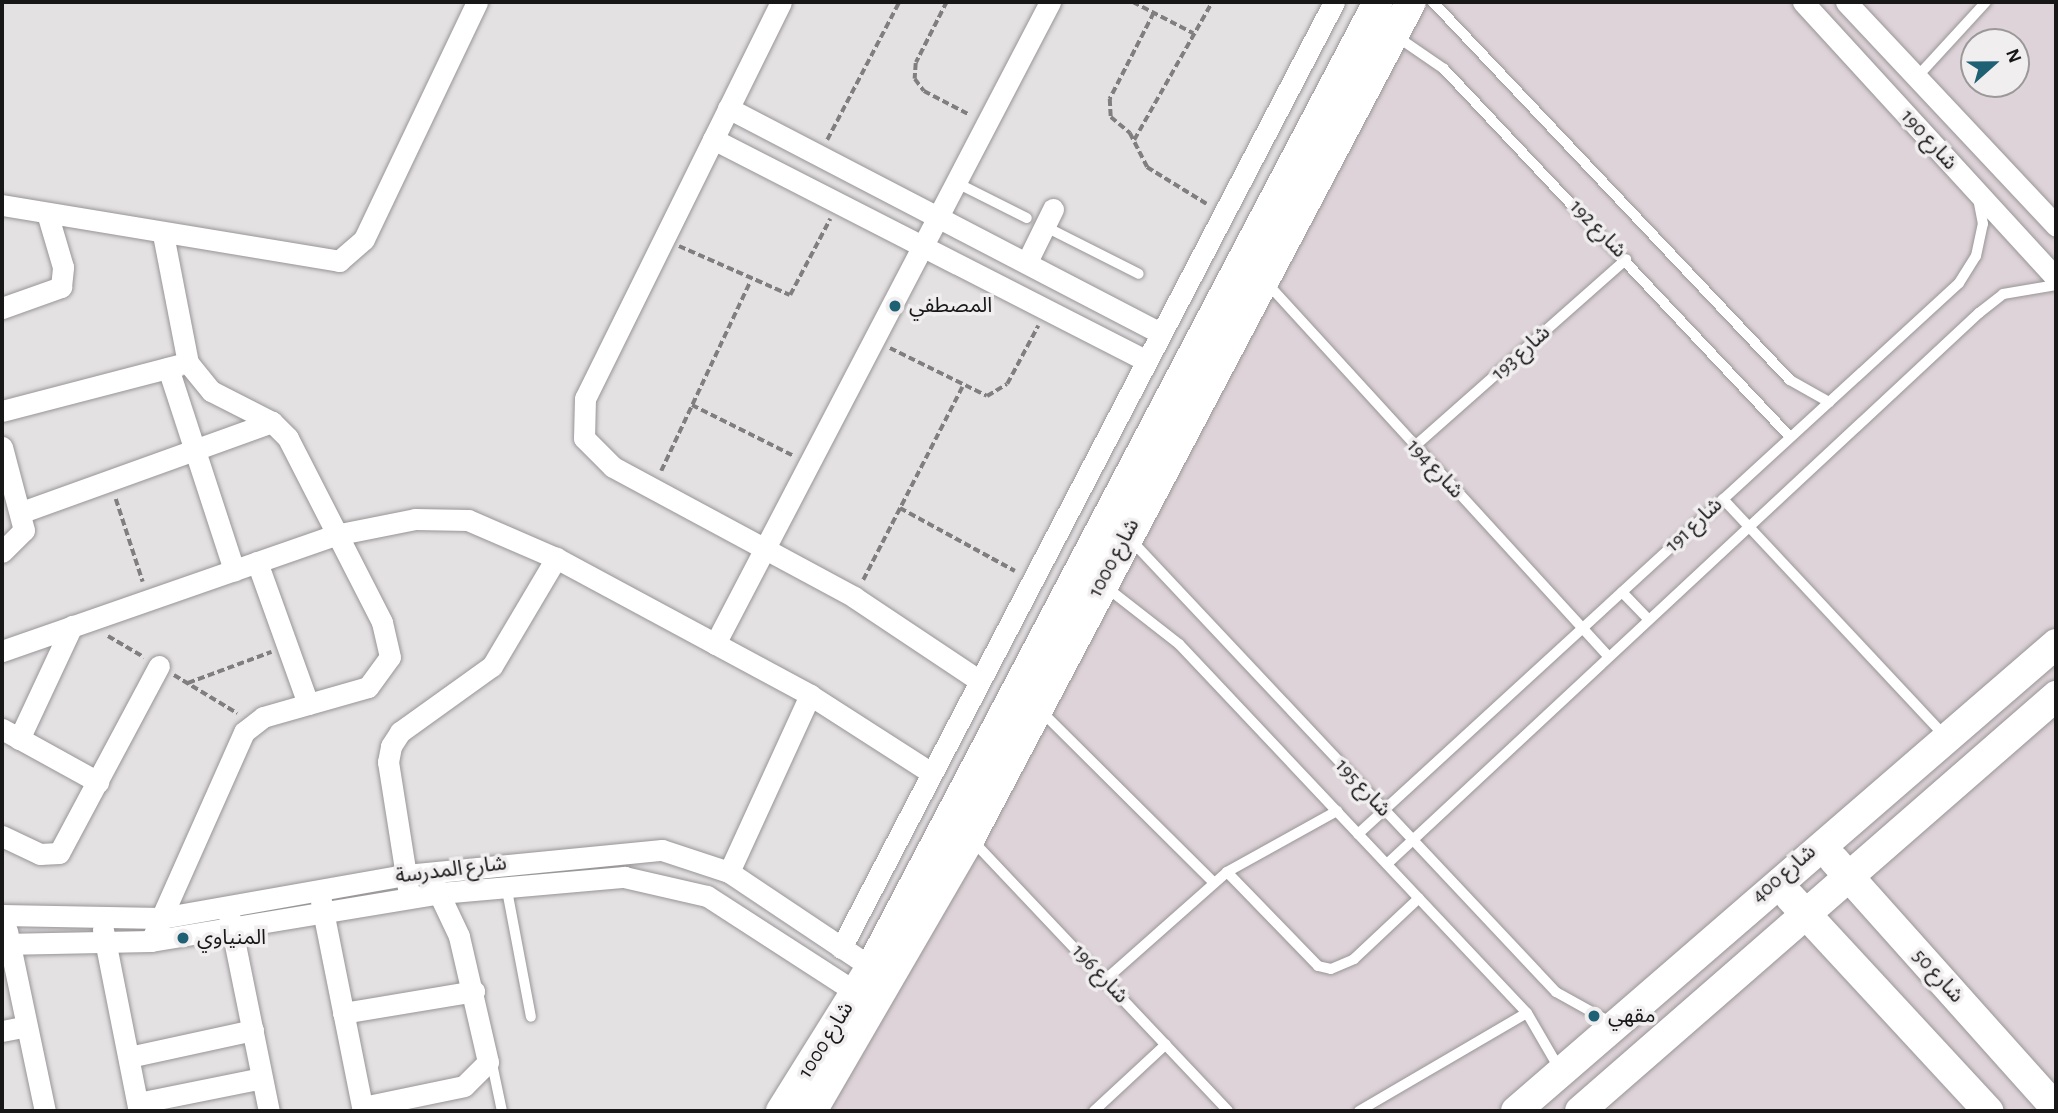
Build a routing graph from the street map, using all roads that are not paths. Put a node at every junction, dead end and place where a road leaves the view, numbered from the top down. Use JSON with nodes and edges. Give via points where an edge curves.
{"nodes":[{"id":1,"x":477,"y":2,"type":"edge"},
{"id":2,"x":781,"y":2,"type":"edge"},
{"id":3,"x":1050,"y":2,"type":"edge"},
{"id":4,"x":1334,"y":2,"type":"edge"},
{"id":5,"x":1378,"y":2,"type":"edge"},
{"id":6,"x":1411,"y":2,"type":"edge"},
{"id":7,"x":1433,"y":2,"type":"edge"},
{"id":8,"x":1846,"y":2,"type":"edge"},
{"id":9,"x":1986,"y":2,"type":"edge"},
{"id":10,"x":1808,"y":4,"type":"edge"},
{"id":11,"x":1393,"y":34,"type":"junction"},
{"id":12,"x":1917,"y":77,"type":"junction"},
{"id":13,"x":728,"y":108,"type":"junction"},
{"id":14,"x":713,"y":139,"type":"junction"},
{"id":15,"x":957,"y":183,"type":"junction"},
{"id":16,"x":1977,"y":192,"type":"junction"},
{"id":17,"x":2,"y":205,"type":"edge"},
{"id":18,"x":47,"y":213,"type":"junction"},
{"id":19,"x":940,"y":215,"type":"junction"},
{"id":20,"x":1041,"y":218,"type":"junction"},
{"id":21,"x":2056,"y":226,"type":"edge"},
{"id":22,"x":163,"y":234,"type":"junction"},
{"id":23,"x":925,"y":245,"type":"junction"},
{"id":24,"x":1626,"y":259,"type":"junction"},
{"id":25,"x":1027,"y":262,"type":"junction"},
{"id":26,"x":1139,"y":274,"type":"dead end"},
{"id":27,"x":2056,"y":278,"type":"edge"},
{"id":28,"x":1264,"y":280,"type":"junction"},
{"id":29,"x":1062,"y":281,"type":"junction"},
{"id":30,"x":2056,"y":285,"type":"edge"},
{"id":31,"x":1048,"y":306,"type":"junction"},
{"id":32,"x":2,"y":308,"type":"edge"},
{"id":33,"x":1159,"y":332,"type":"junction"},
{"id":34,"x":1145,"y":360,"type":"junction"},
{"id":35,"x":178,"y":365,"type":"junction"},
{"id":36,"x":1829,"y":402,"type":"junction"},
{"id":37,"x":2,"y":411,"type":"edge"},
{"id":38,"x":272,"y":422,"type":"junction"},
{"id":39,"x":1790,"y":437,"type":"junction"},
{"id":40,"x":1415,"y":446,"type":"junction"},
{"id":41,"x":2,"y":447,"type":"edge"},
{"id":42,"x":195,"y":450,"type":"junction"},
{"id":43,"x":1723,"y":499,"type":"junction"},
{"id":44,"x":22,"y":512,"type":"junction"},
{"id":45,"x":1748,"y":526,"type":"junction"},
{"id":46,"x":335,"y":535,"type":"junction"},
{"id":47,"x":1126,"y":535,"type":"junction"},
{"id":48,"x":767,"y":550,"type":"junction"},
{"id":49,"x":2,"y":552,"type":"edge"},
{"id":50,"x":556,"y":558,"type":"junction"},
{"id":51,"x":257,"y":562,"type":"junction"},
{"id":52,"x":234,"y":570,"type":"junction"},
{"id":53,"x":1101,"y":583,"type":"junction"},
{"id":54,"x":1622,"y":592,"type":"junction"},
{"id":55,"x":1647,"y":618,"type":"junction"},
{"id":56,"x":72,"y":626,"type":"junction"},
{"id":57,"x":1582,"y":628,"type":"junction"},
{"id":58,"x":715,"y":644,"type":"junction"},
{"id":59,"x":2056,"y":644,"type":"edge"},
{"id":60,"x":2,"y":651,"type":"edge"},
{"id":61,"x":1608,"y":656,"type":"junction"},
{"id":62,"x":159,"y":666,"type":"dead end"},
{"id":63,"x":977,"y":679,"type":"junction"},
{"id":64,"x":810,"y":695,"type":"junction"},
{"id":65,"x":2056,"y":696,"type":"edge"},
{"id":66,"x":308,"y":704,"type":"junction"},
{"id":67,"x":1038,"y":707,"type":"junction"},
{"id":68,"x":11,"y":734,"type":"edge"},
{"id":69,"x":1944,"y":735,"type":"junction"},
{"id":70,"x":930,"y":772,"type":"junction"},
{"id":71,"x":98,"y":782,"type":"junction"},
{"id":72,"x":1384,"y":810,"type":"junction"},
{"id":73,"x":1337,"y":811,"type":"junction"},
{"id":74,"x":1358,"y":834,"type":"junction"},
{"id":75,"x":2,"y":836,"type":"edge"},
{"id":76,"x":970,"y":838,"type":"junction"},
{"id":77,"x":1412,"y":840,"type":"junction"},
{"id":78,"x":1819,"y":844,"type":"junction"},
{"id":79,"x":1387,"y":864,"type":"junction"},
{"id":80,"x":428,"y":872,"type":"junction"},
{"id":81,"x":729,"y":872,"type":"junction"},
{"id":82,"x":1227,"y":872,"type":"junction"},
{"id":83,"x":1847,"y":874,"type":"junction"},
{"id":84,"x":405,"y":875,"type":"junction"},
{"id":85,"x":1775,"y":882,"type":"junction"},
{"id":86,"x":1214,"y":883,"type":"junction"},
{"id":87,"x":506,"y":885,"type":"junction"},
{"id":88,"x":318,"y":890,"type":"junction"},
{"id":89,"x":440,"y":893,"type":"junction"},
{"id":90,"x":410,"y":897,"type":"junction"},
{"id":91,"x":1419,"y":898,"type":"junction"},
{"id":92,"x":228,"y":906,"type":"junction"},
{"id":93,"x":323,"y":912,"type":"junction"},
{"id":94,"x":1803,"y":912,"type":"junction"},
{"id":95,"x":3,"y":915,"type":"edge"},
{"id":96,"x":161,"y":918,"type":"junction"},
{"id":97,"x":102,"y":921,"type":"junction"},
{"id":98,"x":232,"y":927,"type":"junction"},
{"id":99,"x":151,"y":941,"type":"junction"},
{"id":100,"x":106,"y":943,"type":"junction"},
{"id":101,"x":6,"y":944,"type":"edge"},
{"id":102,"x":841,"y":948,"type":"junction"},
{"id":103,"x":871,"y":967,"type":"junction"},
{"id":104,"x":1105,"y":979,"type":"junction"},
{"id":105,"x":474,"y":991,"type":"junction"},
{"id":106,"x":857,"y":993,"type":"junction"},
{"id":107,"x":343,"y":1013,"type":"junction"},
{"id":108,"x":1527,"y":1013,"type":"junction"},
{"id":109,"x":531,"y":1017,"type":"dead end"},
{"id":110,"x":1612,"y":1023,"type":"junction"},
{"id":111,"x":27,"y":1026,"type":"junction"},
{"id":112,"x":253,"y":1030,"type":"junction"},
{"id":113,"x":2,"y":1031,"type":"edge"},
{"id":114,"x":1166,"y":1044,"type":"junction"},
{"id":115,"x":489,"y":1049,"type":"junction"},
{"id":116,"x":128,"y":1057,"type":"junction"},
{"id":117,"x":1561,"y":1072,"type":"junction"},
{"id":118,"x":262,"y":1077,"type":"junction"},
{"id":119,"x":139,"y":1107,"type":"edge"},
{"id":120,"x":2056,"y":1108,"type":"edge"},
{"id":121,"x":363,"y":1109,"type":"edge"},
{"id":122,"x":45,"y":1111,"type":"edge"},
{"id":123,"x":269,"y":1111,"type":"edge"},
{"id":124,"x":502,"y":1111,"type":"edge"},
{"id":125,"x":781,"y":1111,"type":"edge"},
{"id":126,"x":812,"y":1111,"type":"edge"},
{"id":127,"x":1094,"y":1111,"type":"edge"},
{"id":128,"x":1228,"y":1111,"type":"edge"},
{"id":129,"x":1359,"y":1111,"type":"edge"},
{"id":130,"x":1516,"y":1111,"type":"edge"},
{"id":131,"x":1580,"y":1111,"type":"edge"},
{"id":132,"x":1988,"y":1111,"type":"edge"}],
"edges":[{"from":1,"to":22,"type":"street","via":[[354,253],[322,260]]},
{"from":2,"to":13,"type":"street"},
{"from":3,"to":15,"type":"street"},
{"from":4,"to":33,"type":"street"},
{"from":5,"to":103,"type":"street","name":"شارع 1000"},
{"from":6,"to":11,"type":"street","name":"شارع 1000"},
{"from":7,"to":36,"type":"lane","name":"شارع 192","via":[[1790,380]]},
{"from":8,"to":12,"type":"street","name":"شارع 190"},
{"from":9,"to":12,"type":"lane"},
{"from":10,"to":16,"type":"street","name":"شارع 190"},
{"from":11,"to":24,"type":"lane","name":"شارع 192","via":[[1444,69]]},
{"from":11,"to":28,"type":"street","name":"شارع 1000"},
{"from":12,"to":21,"type":"street","name":"شارع 190"},
{"from":13,"to":14,"type":"street"},
{"from":13,"to":19,"type":"street"},
{"from":14,"to":23,"type":"street"},
{"from":14,"to":48,"type":"street","via":[[580,418],[595,456]]},
{"from":15,"to":19,"type":"street"},
{"from":15,"to":20,"type":"lane"},
{"from":16,"to":27,"type":"street","name":"شارع 190"},
{"from":16,"to":36,"type":"lane","name":"شارع 191","via":[[1980,235],[1959,284]]},
{"from":17,"to":18,"type":"street"},
{"from":18,"to":22,"type":"street"},
{"from":18,"to":32,"type":"street","via":[[63,267],[61,287]]},
{"from":19,"to":23,"type":"street"},
{"from":19,"to":25,"type":"street"},
{"from":20,"to":25,"type":"street"},
{"from":20,"to":26,"type":"lane"},
{"from":22,"to":35,"type":"street"},
{"from":23,"to":31,"type":"street"},
{"from":23,"to":48,"type":"street"},
{"from":24,"to":39,"type":"lane","name":"شارع 192"},
{"from":24,"to":40,"type":"lane","name":"شارع 193"},
{"from":25,"to":29,"type":"street"},
{"from":28,"to":40,"type":"lane","name":"شارع 194"},
{"from":28,"to":47,"type":"street","name":"شارع 1000"},
{"from":29,"to":31,"type":"street"},
{"from":29,"to":33,"type":"street"},
{"from":30,"to":45,"type":"lane","name":"شارع 191","via":[[2033,284],[1987,306]]},
{"from":31,"to":34,"type":"street"},
{"from":33,"to":34,"type":"street"},
{"from":34,"to":63,"type":"street"},
{"from":35,"to":37,"type":"street"},
{"from":35,"to":38,"type":"street","via":[[211,391]]},
{"from":35,"to":42,"type":"street"},
{"from":36,"to":39,"type":"lane","name":"شارع 191"},
{"from":38,"to":42,"type":"street"},
{"from":38,"to":46,"type":"street","via":[[288,438]]},
{"from":39,"to":43,"type":"lane","name":"شارع 191"},
{"from":40,"to":57,"type":"lane","name":"شارع 194"},
{"from":41,"to":44,"type":"street"},
{"from":42,"to":44,"type":"street"},
{"from":42,"to":52,"type":"street"},
{"from":43,"to":45,"type":"lane"},
{"from":43,"to":54,"type":"lane","name":"شارع 191"},
{"from":44,"to":49,"type":"street","via":[[24,530]]},
{"from":45,"to":55,"type":"lane","name":"شارع 191"},
{"from":45,"to":69,"type":"lane"},
{"from":46,"to":50,"type":"street","via":[[441,517],[498,529]]},
{"from":46,"to":51,"type":"street"},
{"from":46,"to":66,"type":"street","via":[[390,638],[390,657],[368,687]]},
{"from":47,"to":53,"type":"street","name":"شارع 1000"},
{"from":47,"to":72,"type":"lane","name":"شارع 195"},
{"from":48,"to":58,"type":"street"},
{"from":48,"to":63,"type":"street","via":[[854,597]]},
{"from":50,"to":58,"type":"street"},
{"from":50,"to":84,"type":"street","via":[[492,666],[400,732],[391,746],[388,762]]},
{"from":51,"to":52,"type":"street"},
{"from":51,"to":66,"type":"street"},
{"from":52,"to":56,"type":"street"},
{"from":53,"to":67,"type":"street","name":"شارع 1000"},
{"from":53,"to":73,"type":"lane","name":"شارع 195","via":[[1179,644]]},
{"from":54,"to":55,"type":"lane"},
{"from":54,"to":57,"type":"lane","name":"شارع 191"},
{"from":55,"to":61,"type":"lane","name":"شارع 191"},
{"from":56,"to":60,"type":"street"},
{"from":56,"to":68,"type":"street"},
{"from":57,"to":61,"type":"lane","name":"شارع 194"},
{"from":57,"to":72,"type":"lane","name":"شارع 191"},
{"from":58,"to":64,"type":"street"},
{"from":59,"to":69,"type":"street","name":"شارع 400"},
{"from":61,"to":77,"type":"lane","name":"شارع 191"},
{"from":62,"to":71,"type":"street"},
{"from":63,"to":70,"type":"street"},
{"from":64,"to":70,"type":"street"},
{"from":64,"to":81,"type":"street"},
{"from":65,"to":83,"type":"street","name":"شارع 400"},
{"from":66,"to":96,"type":"street","via":[[263,717],[244,732]]},
{"from":67,"to":76,"type":"street","name":"شارع 1000"},
{"from":67,"to":86,"type":"lane"},
{"from":68,"to":71,"type":"street"},
{"from":69,"to":78,"type":"street","name":"شارع 400"},
{"from":70,"to":102,"type":"street"},
{"from":71,"to":75,"type":"street","via":[[59,853],[40,854]]},
{"from":72,"to":74,"type":"lane","name":"شارع 191"},
{"from":72,"to":77,"type":"lane","name":"شارع 195"},
{"from":73,"to":74,"type":"lane","name":"شارع 195"},
{"from":73,"to":82,"type":"lane"},
{"from":74,"to":79,"type":"lane","name":"شارع 195"},
{"from":76,"to":104,"type":"lane","name":"شارع 196"},
{"from":76,"to":126,"type":"street","name":"شارع 1000"},
{"from":77,"to":79,"type":"lane","name":"شارع 191"},
{"from":77,"to":110,"type":"lane","name":"شارع 195","via":[[1556,992]]},
{"from":78,"to":83,"type":"street","name":"شارع 50"},
{"from":78,"to":85,"type":"street","name":"شارع 400"},
{"from":79,"to":91,"type":"lane","name":"شارع 195"},
{"from":80,"to":81,"type":"street","name":"شارع المدرسة","via":[[627,849],[662,850]]},
{"from":80,"to":84,"type":"street","name":"شارع المدرسة"},
{"from":80,"to":89,"type":"street"},
{"from":81,"to":102,"type":"street","name":"شارع المدرسة"},
{"from":82,"to":86,"type":"lane"},
{"from":82,"to":91,"type":"lane","via":[[1318,966],[1331,969],[1354,959]]},
{"from":83,"to":94,"type":"street","name":"شارع 400"},
{"from":83,"to":120,"type":"street","name":"شارع 50"},
{"from":84,"to":88,"type":"street","name":"شارع المدرسة"},
{"from":84,"to":90,"type":"street"},
{"from":85,"to":94,"type":"street"},
{"from":85,"to":110,"type":"street","name":"شارع 400"},
{"from":86,"to":104,"type":"lane"},
{"from":87,"to":89,"type":"street","name":"شارع المدرسة"},
{"from":87,"to":106,"type":"street","name":"شارع المدرسة","via":[[624,877],[680,885]]},
{"from":87,"to":109,"type":"lane"},
{"from":88,"to":92,"type":"street","name":"شارع المدرسة"},
{"from":88,"to":93,"type":"street"},
{"from":89,"to":90,"type":"street","name":"شارع المدرسة"},
{"from":89,"to":105,"type":"street"},
{"from":90,"to":93,"type":"street","name":"شارع المدرسة"},
{"from":91,"to":108,"type":"lane","name":"شارع 195"},
{"from":92,"to":96,"type":"street","name":"شارع المدرسة"},
{"from":92,"to":98,"type":"street"},
{"from":93,"to":98,"type":"street","name":"شارع المدرسة"},
{"from":93,"to":107,"type":"street"},
{"from":94,"to":131,"type":"street","name":"شارع 400"},
{"from":94,"to":132,"type":"street"},
{"from":95,"to":97,"type":"street","name":"شارع المدرسة"},
{"from":95,"to":101,"type":"street"},
{"from":96,"to":97,"type":"street","name":"شارع المدرسة"},
{"from":96,"to":99,"type":"street"},
{"from":97,"to":100,"type":"street"},
{"from":98,"to":99,"type":"street","name":"شارع المدرسة"},
{"from":98,"to":112,"type":"street"},
{"from":99,"to":100,"type":"street","name":"شارع المدرسة"},
{"from":100,"to":101,"type":"street","name":"شارع المدرسة"},
{"from":100,"to":116,"type":"street"},
{"from":101,"to":111,"type":"street"},
{"from":102,"to":103,"type":"street","name":"شارع المدرسة"},
{"from":103,"to":106,"type":"street","name":"شارع 1000"},
{"from":104,"to":114,"type":"lane","name":"شارع 196"},
{"from":105,"to":107,"type":"street"},
{"from":105,"to":115,"type":"street"},
{"from":106,"to":125,"type":"street","name":"شارع 1000"},
{"from":107,"to":121,"type":"street"},
{"from":108,"to":117,"type":"lane","name":"شارع 195"},
{"from":108,"to":129,"type":"lane"},
{"from":110,"to":117,"type":"street","name":"شارع 400"},
{"from":111,"to":113,"type":"street"},
{"from":111,"to":122,"type":"street"},
{"from":112,"to":116,"type":"street"},
{"from":112,"to":118,"type":"street"},
{"from":114,"to":127,"type":"lane"},
{"from":114,"to":128,"type":"lane","name":"شارع 196"},
{"from":115,"to":121,"type":"street","via":[[475,1082]]},
{"from":115,"to":124,"type":"lane"},
{"from":116,"to":119,"type":"street"},
{"from":117,"to":130,"type":"street","name":"شارع 400"},
{"from":118,"to":119,"type":"street"},
{"from":118,"to":123,"type":"street"}]}
